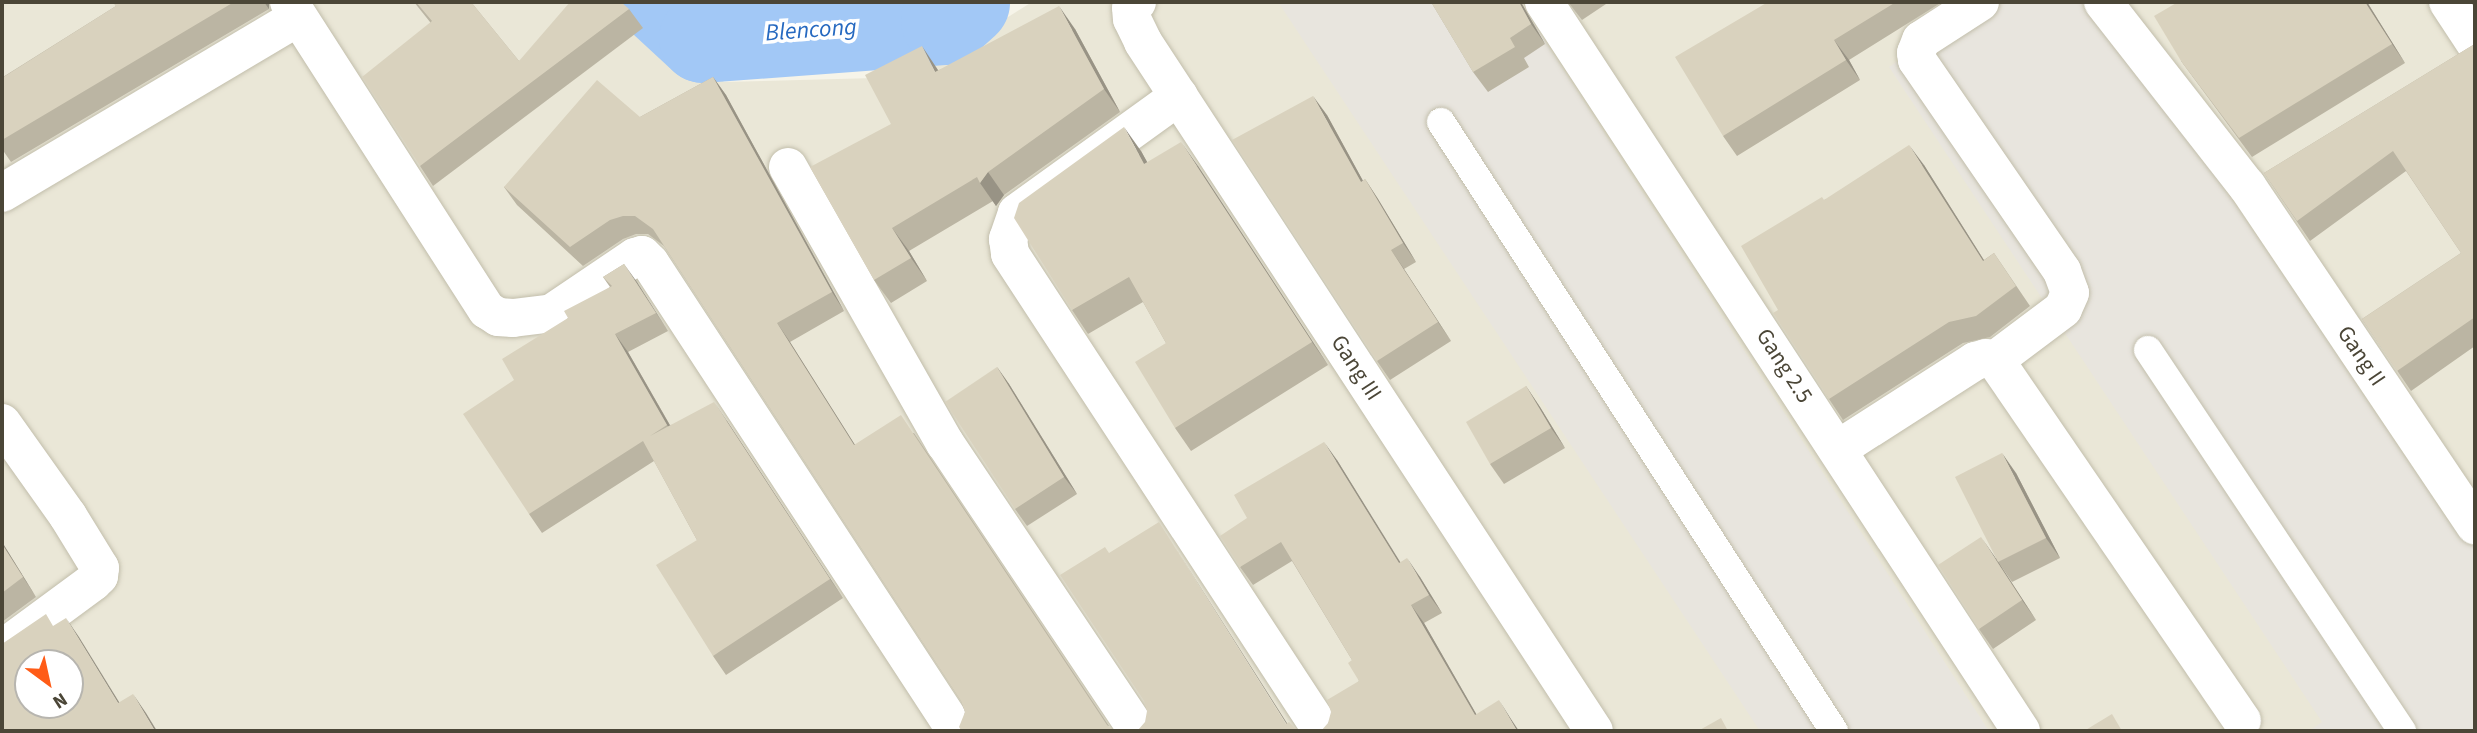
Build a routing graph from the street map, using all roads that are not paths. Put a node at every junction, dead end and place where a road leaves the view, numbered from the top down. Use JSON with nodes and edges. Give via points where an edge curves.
{"nodes":[{"id":1,"x":1137,"y":2,"type":"edge"},
{"id":2,"x":1544,"y":2,"type":"edge"},
{"id":3,"x":1980,"y":2,"type":"edge"},
{"id":4,"x":2103,"y":2,"type":"edge"},
{"id":5,"x":2448,"y":2,"type":"edge"},
{"id":6,"x":294,"y":9,"type":"edge"},
{"id":7,"x":2475,"y":44,"type":"edge"},
{"id":8,"x":2441,"y":67,"type":"edge"},
{"id":9,"x":1179,"y":96,"type":"junction"},
{"id":10,"x":1441,"y":122,"type":"dead end"},
{"id":11,"x":2281,"y":165,"type":"edge"},
{"id":12,"x":788,"y":167,"type":"dead end"},
{"id":13,"x":2247,"y":186,"type":"junction"},
{"id":14,"x":2,"y":193,"type":"edge"},
{"id":15,"x":2148,"y":351,"type":"dead end"},
{"id":16,"x":1995,"y":360,"type":"junction"},
{"id":17,"x":2,"y":423,"type":"edge"},
{"id":18,"x":1838,"y":449,"type":"junction"},
{"id":19,"x":2475,"y":526,"type":"edge"},
{"id":20,"x":2,"y":649,"type":"edge"},
{"id":21,"x":2242,"y":721,"type":"dead end"},
{"id":22,"x":956,"y":731,"type":"edge"},
{"id":23,"x":1138,"y":731,"type":"edge"},
{"id":24,"x":1322,"y":731,"type":"edge"},
{"id":25,"x":1594,"y":731,"type":"edge"},
{"id":26,"x":1834,"y":731,"type":"edge"},
{"id":27,"x":2021,"y":731,"type":"edge"},
{"id":28,"x":2402,"y":731,"type":"edge"}],
"edges":[{"from":1,"to":9,"type":"street","name":"Gang III","via":[[1131,8],[1132,19]]},
{"from":2,"to":18,"type":"street","name":"Gang 2.5"},
{"from":3,"to":16,"type":"street","via":[[1921,40],[1917,60],[2062,271],[2070,293],[2063,309]]},
{"from":4,"to":13,"type":"street","name":"Gang II"},
{"from":5,"to":7,"type":"street"},
{"from":6,"to":14,"type":"street"},
{"from":6,"to":22,"type":"street","via":[[487,310],[513,318],[552,313],[635,257],[642,255],[650,263]]},
{"from":7,"to":8,"type":"street"},
{"from":9,"to":24,"type":"street","via":[[1017,213],[1008,239],[1010,254]]},
{"from":9,"to":25,"type":"street","name":"Gang III"},
{"from":10,"to":26,"type":"lane"},
{"from":11,"to":13,"type":"street"},
{"from":12,"to":23,"type":"street","via":[[945,443]]},
{"from":13,"to":19,"type":"street","name":"Gang II"},
{"from":15,"to":28,"type":"lane"},
{"from":16,"to":18,"type":"street","via":[[1975,361]]},
{"from":16,"to":21,"type":"street"},
{"from":17,"to":20,"type":"street","via":[[100,568],[93,582]]},
{"from":18,"to":27,"type":"street","name":"Gang 2.5"}]}
